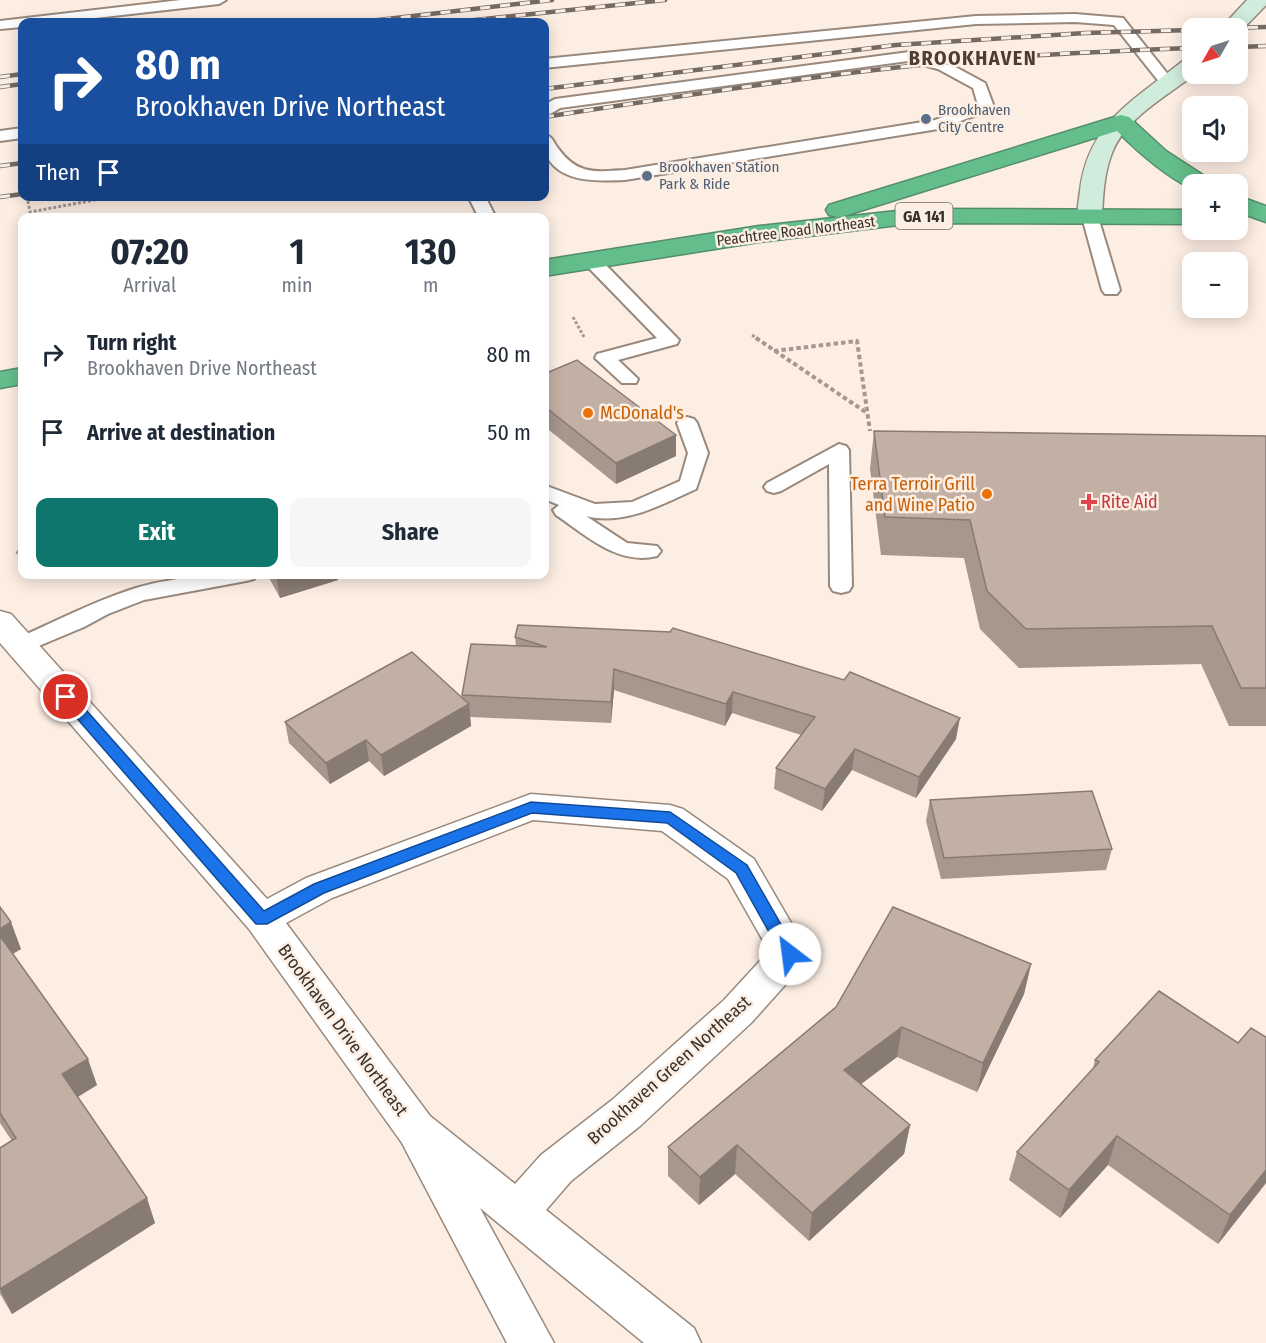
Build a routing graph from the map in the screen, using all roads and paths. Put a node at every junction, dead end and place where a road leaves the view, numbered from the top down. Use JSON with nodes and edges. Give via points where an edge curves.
{"nodes":[{"id":1,"x":219,"y":0,"type":"edge"},
{"id":2,"x":1259,"y":0,"type":"edge"},
{"id":3,"x":61,"y":18,"type":"edge"},
{"id":4,"x":1241,"y":18,"type":"edge"},
{"id":5,"x":18,"y":23,"type":"edge"},
{"id":6,"x":0,"y":25,"type":"edge"},
{"id":7,"x":549,"y":63,"type":"edge"},
{"id":8,"x":1182,"y":74,"type":"edge"},
{"id":9,"x":1169,"y":85,"type":"junction"},
{"id":10,"x":549,"y":109,"type":"edge"},
{"id":11,"x":1121,"y":122,"type":"junction"},
{"id":12,"x":18,"y":134,"type":"edge"},
{"id":13,"x":0,"y":136,"type":"edge"},
{"id":14,"x":549,"y":148,"type":"edge"},
{"id":15,"x":1182,"y":175,"type":"edge"},
{"id":16,"x":28,"y":201,"type":"edge"},
{"id":17,"x":89,"y":201,"type":"edge"},
{"id":18,"x":1248,"y":208,"type":"edge"},
{"id":19,"x":1266,"y":216,"type":"edge"},
{"id":20,"x":1090,"y":217,"type":"junction"},
{"id":21,"x":1182,"y":217,"type":"edge"},
{"id":22,"x":1248,"y":217,"type":"edge"},
{"id":23,"x":759,"y":234,"type":"junction"},
{"id":24,"x":593,"y":262,"type":"junction"},
{"id":25,"x":549,"y":267,"type":"edge"},
{"id":26,"x":1111,"y":290,"type":"dead end"},
{"id":27,"x":573,"y":317,"type":"dead end"},
{"id":28,"x":752,"y":335,"type":"dead end"},
{"id":29,"x":585,"y":338,"type":"dead end"},
{"id":30,"x":774,"y":351,"type":"junction"},
{"id":31,"x":18,"y":377,"type":"edge"},
{"id":32,"x":629,"y":379,"type":"dead end"},
{"id":33,"x":0,"y":380,"type":"edge"},
{"id":34,"x":868,"y":413,"type":"junction"},
{"id":35,"x":687,"y":423,"type":"dead end"},
{"id":36,"x":870,"y":431,"type":"dead end"},
{"id":37,"x":774,"y":487,"type":"dead end"},
{"id":38,"x":549,"y":493,"type":"edge"},
{"id":39,"x":549,"y":500,"type":"edge"},
{"id":40,"x":650,"y":551,"type":"dead end"},
{"id":41,"x":220,"y":579,"type":"edge"},
{"id":42,"x":841,"y":586,"type":"dead end"},
{"id":43,"x":7,"y":631,"type":"edge"},
{"id":44,"x":262,"y":919,"type":"junction"},
{"id":45,"x":415,"y":1129,"type":"junction"},
{"id":46,"x":517,"y":1212,"type":"junction"},
{"id":47,"x":531,"y":1343,"type":"edge"},
{"id":48,"x":678,"y":1343,"type":"edge"}],
"edges":[{"from":1,"to":3,"type":"lane"},
{"from":2,"to":4,"type":"main road"},
{"from":5,"to":6,"type":"lane"},
{"from":7,"to":9,"type":"lane","via":[[976,20],[1076,18],[1119,21]]},
{"from":8,"to":9,"type":"main road"},
{"from":9,"to":11,"type":"main road"},
{"from":10,"to":14,"type":"lane","via":[[555,104],[909,56],[943,66],[980,86],[986,107],[938,124],[625,176],[586,176],[569,171]]},
{"from":11,"to":15,"type":"highway"},
{"from":11,"to":20,"type":"main road","via":[[1101,151]]},
{"from":11,"to":23,"type":"highway"},
{"from":12,"to":13,"type":"lane"},
{"from":16,"to":17,"type":"path","via":[[30,212]]},
{"from":18,"to":19,"type":"highway"},
{"from":19,"to":22,"type":"highway"},
{"from":20,"to":21,"type":"highway","name":"Peachtree Road Northeast","number":"GA 141"},
{"from":20,"to":23,"type":"highway","name":"Peachtree Road Northeast","number":"GA 141","via":[[915,216]]},
{"from":20,"to":26,"type":"lane"},
{"from":23,"to":24,"type":"highway","name":"Peachtree Road Northeast","number":"GA 141"},
{"from":24,"to":25,"type":"highway","name":"Peachtree Road Northeast","number":"GA 141"},
{"from":24,"to":32,"type":"lane","via":[[670,340],[604,358]]},
{"from":27,"to":29,"type":"path"},
{"from":28,"to":30,"type":"path"},
{"from":30,"to":34,"type":"path"},
{"from":30,"to":34,"type":"path","via":[[856,341]]},
{"from":31,"to":33,"type":"highway"},
{"from":34,"to":36,"type":"path"},
{"from":35,"to":38,"type":"lane","via":[[698,453],[689,485],[635,508],[593,511]]},
{"from":37,"to":42,"type":"lane","via":[[839,450]]},
{"from":39,"to":40,"type":"lane","via":[[622,549]]},
{"from":41,"to":43,"type":"lane","via":[[140,594],[76,622]]},
{"from":43,"to":44,"type":"street","name":"Brookhaven Drive Northeast"},
{"from":44,"to":45,"type":"street","name":"Brookhaven Drive Northeast"},
{"from":44,"to":46,"type":"street","name":"Brookhaven Green Northeast","via":[[319,888],[531,807],[670,818],[741,869],[790,954],[738,1011],[626,1113],[556,1168]]},
{"from":45,"to":46,"type":"street","name":"Brookhaven Drive Northeast"},
{"from":45,"to":47,"type":"street"},
{"from":46,"to":48,"type":"street","name":"Brookhaven Drive Northeast"}]}
